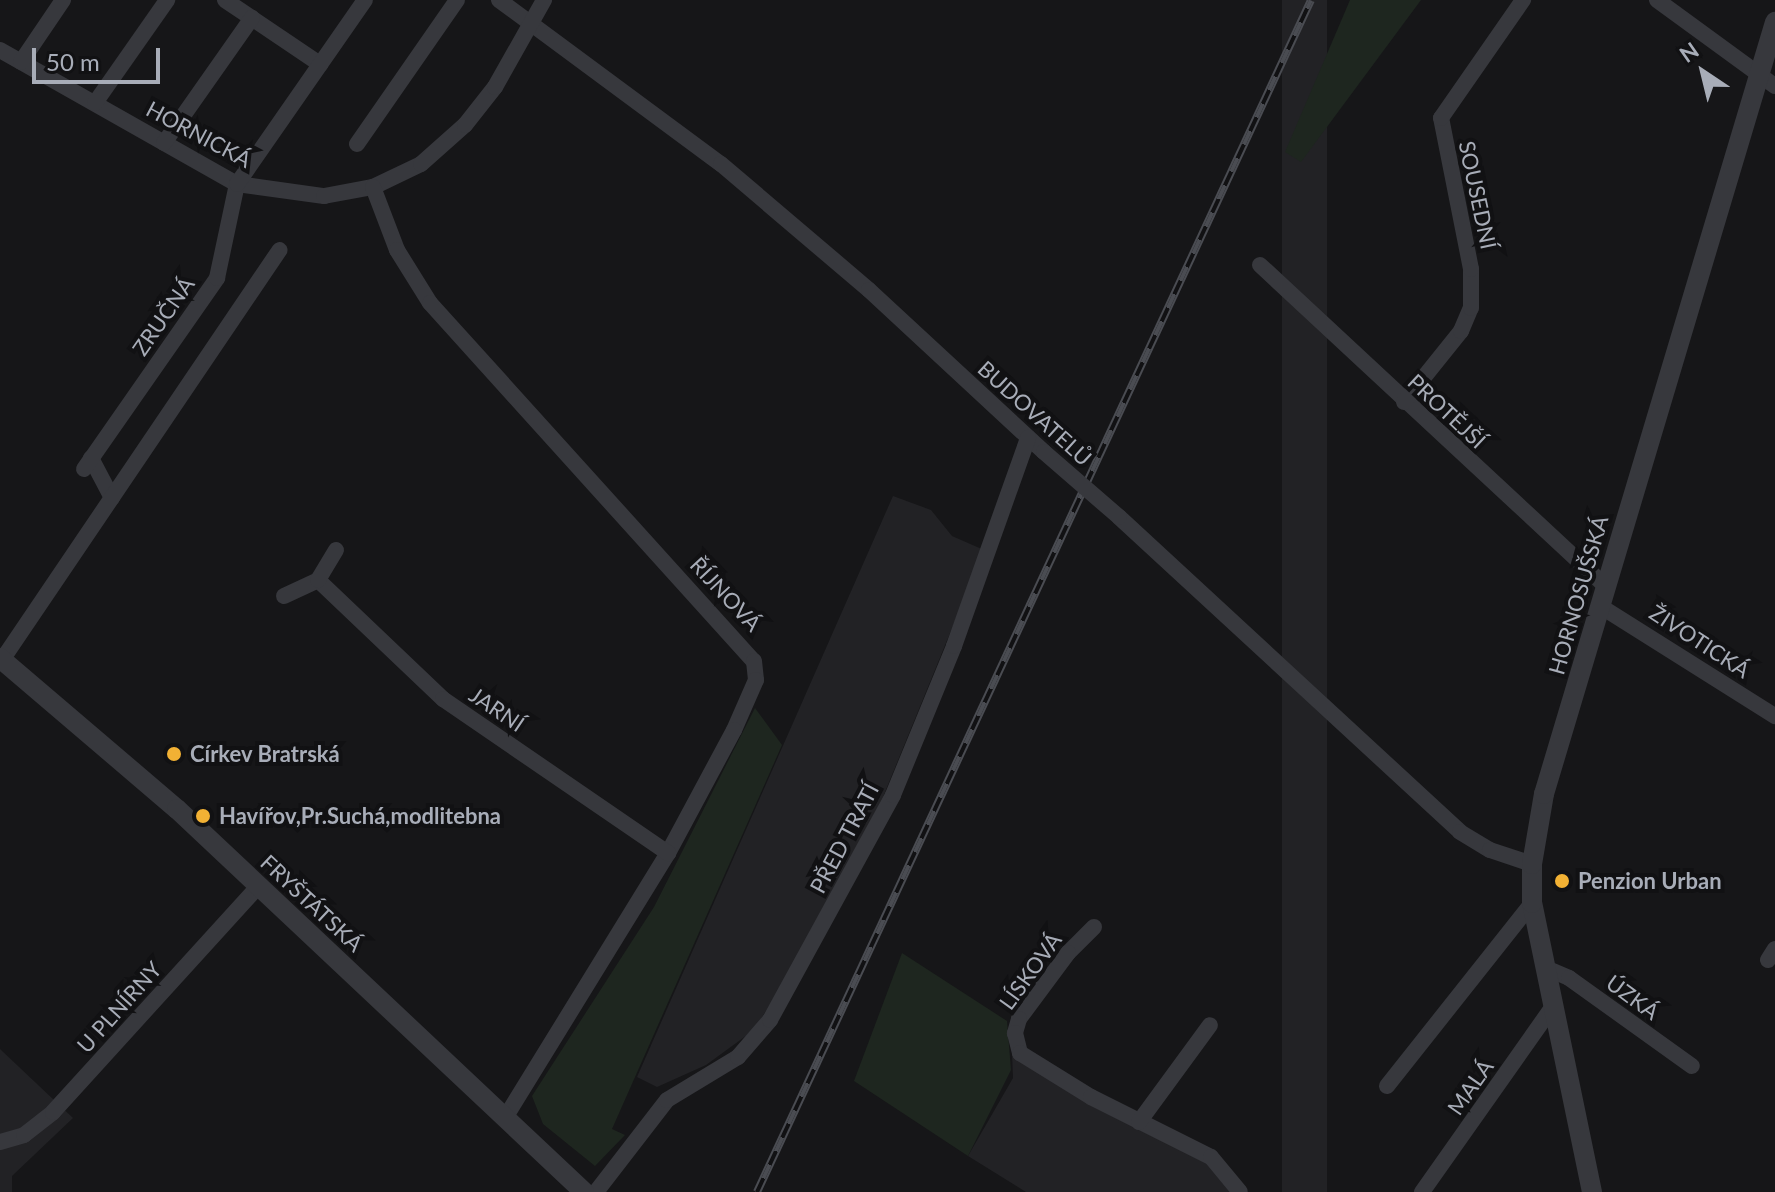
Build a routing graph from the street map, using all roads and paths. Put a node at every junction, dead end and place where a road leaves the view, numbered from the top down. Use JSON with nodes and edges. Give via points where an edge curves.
{"nodes":[{"id":1,"x":63,"y":0,"type":"edge"},
{"id":2,"x":167,"y":0,"type":"edge"},
{"id":3,"x":225,"y":0,"type":"edge"},
{"id":4,"x":365,"y":0,"type":"edge"},
{"id":5,"x":457,"y":0,"type":"edge"},
{"id":6,"x":499,"y":0,"type":"edge"},
{"id":7,"x":544,"y":0,"type":"edge"},
{"id":8,"x":1523,"y":0,"type":"edge"},
{"id":9,"x":1657,"y":0,"type":"edge"},
{"id":10,"x":252,"y":18,"type":"junction"},
{"id":11,"x":532,"y":22,"type":"junction"},
{"id":12,"x":1775,"y":22,"type":"edge"},
{"id":13,"x":0,"y":50,"type":"edge"},
{"id":14,"x":21,"y":62,"type":"junction"},
{"id":15,"x":320,"y":64,"type":"junction"},
{"id":16,"x":1767,"y":80,"type":"edge"},
{"id":17,"x":95,"y":103,"type":"junction"},
{"id":18,"x":164,"y":143,"type":"junction"},
{"id":19,"x":357,"y":144,"type":"dead end"},
{"id":20,"x":237,"y":184,"type":"junction"},
{"id":21,"x":373,"y":187,"type":"junction"},
{"id":22,"x":280,"y":250,"type":"dead end"},
{"id":23,"x":1260,"y":265,"type":"dead end"},
{"id":24,"x":1404,"y":402,"type":"junction"},
{"id":25,"x":1028,"y":438,"type":"junction"},
{"id":26,"x":112,"y":498,"type":"junction"},
{"id":27,"x":336,"y":550,"type":"dead end"},
{"id":28,"x":318,"y":580,"type":"junction"},
{"id":29,"x":1605,"y":586,"type":"junction"},
{"id":30,"x":284,"y":596,"type":"dead end"},
{"id":31,"x":1600,"y":606,"type":"junction"},
{"id":32,"x":1,"y":659,"type":"edge"},
{"id":33,"x":1775,"y":716,"type":"edge"},
{"id":34,"x":668,"y":853,"type":"junction"},
{"id":35,"x":1532,"y":864,"type":"junction"},
{"id":36,"x":259,"y":886,"type":"junction"},
{"id":37,"x":1532,"y":903,"type":"junction"},
{"id":38,"x":1094,"y":927,"type":"dead end"},
{"id":39,"x":1546,"y":968,"type":"junction"},
{"id":40,"x":1553,"y":1006,"type":"junction"},
{"id":41,"x":1210,"y":1025,"type":"dead end"},
{"id":42,"x":1692,"y":1066,"type":"dead end"},
{"id":43,"x":1387,"y":1086,"type":"dead end"},
{"id":44,"x":505,"y":1118,"type":"junction"},
{"id":45,"x":1139,"y":1122,"type":"junction"},
{"id":46,"x":0,"y":1142,"type":"edge"},
{"id":47,"x":584,"y":1192,"type":"edge"},
{"id":48,"x":596,"y":1192,"type":"edge"},
{"id":49,"x":1240,"y":1192,"type":"edge"},
{"id":50,"x":1422,"y":1192,"type":"edge"},
{"id":51,"x":1592,"y":1192,"type":"edge"}],
"edges":[{"from":1,"to":14,"type":"street"},
{"from":2,"to":17,"type":"street"},
{"from":3,"to":10,"type":"street"},
{"from":4,"to":15,"type":"street"},
{"from":5,"to":19,"type":"street"},
{"from":6,"to":11,"type":"street","name":"BUDOVATELŮ"},
{"from":7,"to":11,"type":"street","name":"HORNICKÁ"},
{"from":8,"to":24,"type":"street","name":"SOUSEDNÍ","via":[[1441,118],[1471,269],[1471,308],[1461,331]]},
{"from":9,"to":16,"type":"street"},
{"from":10,"to":15,"type":"street"},
{"from":10,"to":18,"type":"street"},
{"from":11,"to":21,"type":"street","name":"HORNICKÁ","via":[[465,125],[421,164]]},
{"from":11,"to":25,"type":"street","name":"BUDOVATELŮ","via":[[721,164],[869,290]]},
{"from":12,"to":16,"type":"street","name":"HORNOSUŠSKÁ"},
{"from":13,"to":14,"type":"street","name":"HORNICKÁ"},
{"from":14,"to":17,"type":"street","name":"HORNICKÁ"},
{"from":15,"to":20,"type":"street"},
{"from":16,"to":29,"type":"street","name":"HORNOSUŠSKÁ"},
{"from":17,"to":18,"type":"street","name":"HORNICKÁ"},
{"from":18,"to":20,"type":"street","name":"HORNICKÁ"},
{"from":20,"to":21,"type":"street","name":"HORNICKÁ","via":[[324,196]]},
{"from":20,"to":26,"type":"street","name":"ZRUČNÁ","via":[[217,278],[87,464]]},
{"from":21,"to":34,"type":"street","name":"ŘÍJNOVÁ","via":[[397,250],[430,303],[754,661],[756,680],[734,730]]},
{"from":22,"to":26,"type":"street"},
{"from":23,"to":24,"type":"street","name":"PROTĚJŠÍ"},
{"from":24,"to":29,"type":"street","name":"PROTĚJŠÍ"},
{"from":25,"to":35,"type":"street","name":"BUDOVATELŮ","bridge":true,"via":[[1460,832],[1490,850]]},
{"from":25,"to":48,"type":"street","name":"PŘED TRATÍ","via":[[977,586],[893,795],[770,1020],[738,1057],[667,1100]]},
{"from":26,"to":32,"type":"street"},
{"from":27,"to":28,"type":"street"},
{"from":28,"to":30,"type":"street"},
{"from":28,"to":34,"type":"street","name":"JARNÍ","via":[[443,699]]},
{"from":29,"to":31,"type":"street","name":"HORNOSUŠSKÁ"},
{"from":31,"to":33,"type":"street","name":"ŽIVOTICKÁ"},
{"from":31,"to":35,"type":"street","name":"HORNOSUŠSKÁ","via":[[1544,794]]},
{"from":32,"to":36,"type":"street","name":"FRYŠTÁTSKÁ"},
{"from":34,"to":44,"type":"street","name":"ŘÍJNOVÁ"},
{"from":35,"to":37,"type":"street","name":"HORNOSUŠSKÁ"},
{"from":36,"to":44,"type":"street","name":"FRYŠTÁTSKÁ"},
{"from":36,"to":46,"type":"street","name":"U PLNÍRNY","via":[[53,1112],[24,1135]]},
{"from":37,"to":39,"type":"street","name":"HORNOSUŠSKÁ"},
{"from":37,"to":43,"type":"street"},
{"from":38,"to":45,"type":"street","name":"LÍSKOVÁ","via":[[1019,1019],[1017,1044],[1037,1066]]},
{"from":39,"to":40,"type":"street","name":"HORNOSUŠSKÁ"},
{"from":39,"to":42,"type":"street","name":"ÚZKÁ","via":[[1569,978]]},
{"from":40,"to":50,"type":"street","name":"MALÁ"},
{"from":40,"to":51,"type":"street","name":"HORNOSUŠSKÁ"},
{"from":41,"to":45,"type":"street"},
{"from":44,"to":47,"type":"street","name":"FRYŠTÁTSKÁ"},
{"from":45,"to":49,"type":"street","name":"LÍSKOVÁ","via":[[1211,1157]]}]}
